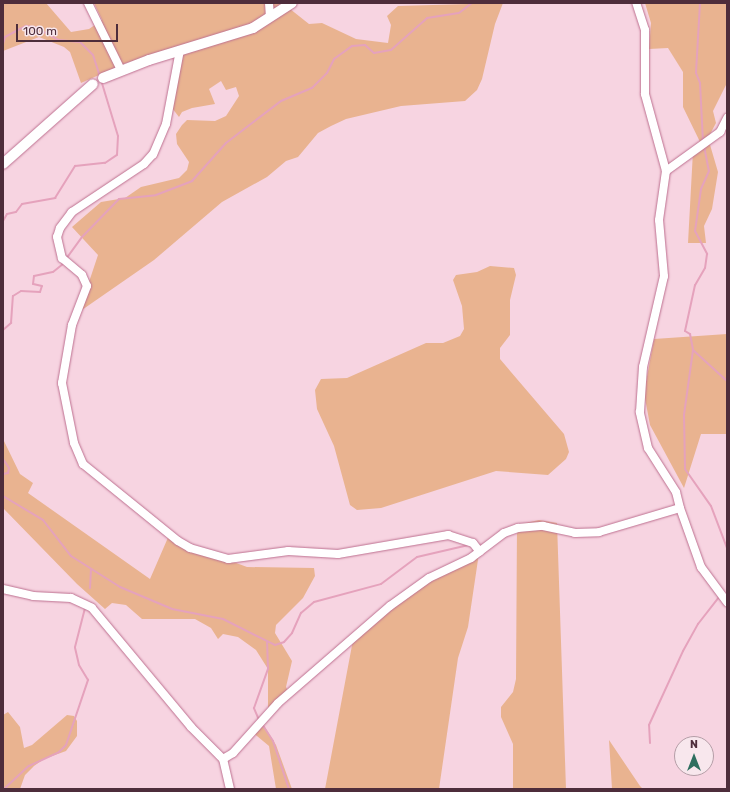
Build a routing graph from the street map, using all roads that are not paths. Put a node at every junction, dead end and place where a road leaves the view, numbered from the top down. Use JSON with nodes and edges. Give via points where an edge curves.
{"nodes":[{"id":1,"x":88,"y":3,"type":"edge"},
{"id":2,"x":269,"y":3,"type":"edge"},
{"id":3,"x":292,"y":3,"type":"edge"},
{"id":4,"x":636,"y":3,"type":"edge"},
{"id":5,"x":270,"y":17,"type":"junction"},
{"id":6,"x":180,"y":50,"type":"junction"},
{"id":7,"x":122,"y":70,"type":"junction"},
{"id":8,"x":103,"y":78,"type":"joint"},
{"id":9,"x":93,"y":84,"type":"joint"},
{"id":10,"x":727,"y":118,"type":"edge"},
{"id":11,"x":3,"y":164,"type":"edge"},
{"id":12,"x":666,"y":171,"type":"junction"},
{"id":13,"x":680,"y":508,"type":"junction"},
{"id":14,"x":480,"y":552,"type":"junction"},
{"id":15,"x":3,"y":589,"type":"edge"},
{"id":16,"x":727,"y":602,"type":"edge"},
{"id":17,"x":223,"y":759,"type":"junction"},
{"id":18,"x":230,"y":789,"type":"edge"}],
"edges":[{"from":1,"to":7,"type":"street"},
{"from":2,"to":5,"type":"street"},
{"from":3,"to":5,"type":"street"},
{"from":4,"to":12,"type":"street","via":[[645,30],[645,94]]},
{"from":5,"to":6,"type":"street","via":[[245,31]]},
{"from":6,"to":7,"type":"street"},
{"from":6,"to":14,"type":"street","via":[[166,124],[153,154],[144,164],[72,212],[60,228],[58,237],[62,258],[82,275],[87,286],[72,325],[62,383],[74,442],[83,464],[178,541],[194,550],[228,559],[288,551],[338,554],[448,535],[473,544]]},
{"from":7,"to":8,"type":"street"},
{"from":8,"to":9,"type":"street"},
{"from":9,"to":11,"type":"street"},
{"from":10,"to":12,"type":"street","via":[[720,132]]},
{"from":12,"to":13,"type":"street","via":[[659,220],[664,276],[643,368],[640,412],[648,448],[676,492]]},
{"from":13,"to":14,"type":"street","via":[[599,532],[575,532],[543,526],[518,528],[504,533]]},
{"from":13,"to":16,"type":"street","via":[[701,567]]},
{"from":14,"to":17,"type":"street","via":[[429,578],[390,606],[256,724],[238,747]]},
{"from":15,"to":17,"type":"street","via":[[34,596],[71,598],[92,608],[191,727]]},
{"from":17,"to":18,"type":"street"}]}
